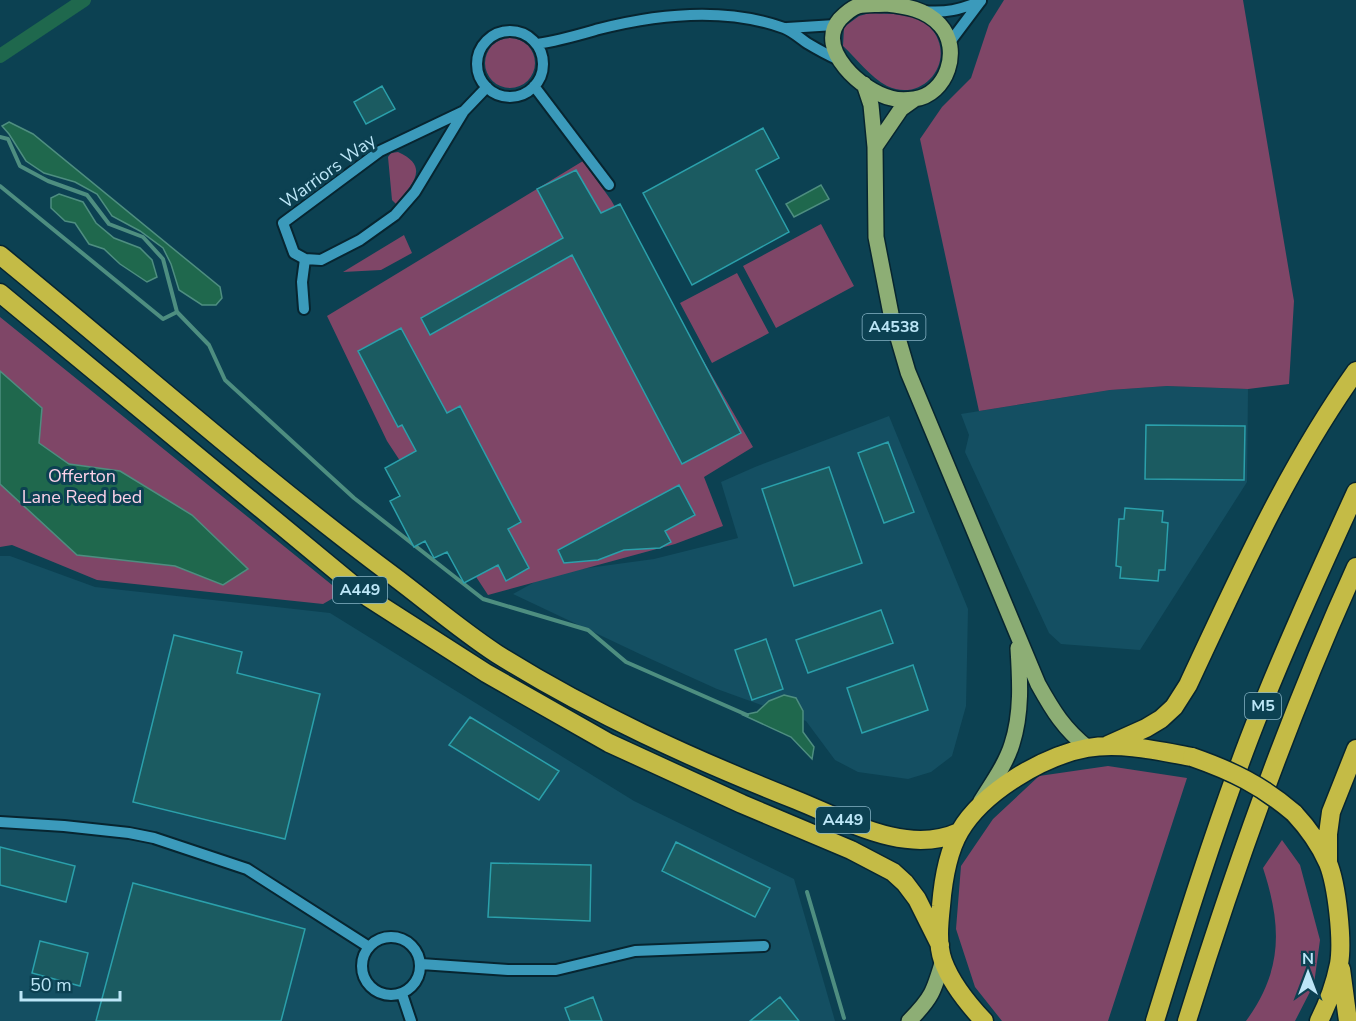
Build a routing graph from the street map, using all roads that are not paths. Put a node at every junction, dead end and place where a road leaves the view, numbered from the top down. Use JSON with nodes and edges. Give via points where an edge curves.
{"nodes":[{"id":1,"x":981,"y":1,"type":"edge"},
{"id":2,"x":884,"y":2,"type":"edge"},
{"id":3,"x":920,"y":10,"type":"junction"},
{"id":4,"x":843,"y":13,"type":"edge"},
{"id":5,"x":787,"y":28,"type":"junction"},
{"id":6,"x":950,"y":42,"type":"junction"},
{"id":7,"x":537,"y":44,"type":"junction"},
{"id":8,"x":839,"y":60,"type":"junction"},
{"id":9,"x":864,"y":84,"type":"junction"},
{"id":10,"x":534,"y":86,"type":"junction"},
{"id":11,"x":487,"y":87,"type":"junction"},
{"id":12,"x":915,"y":99,"type":"junction"},
{"id":13,"x":464,"y":111,"type":"junction"},
{"id":14,"x":875,"y":147,"type":"junction"},
{"id":15,"x":609,"y":185,"type":"dead end"},
{"id":16,"x":0,"y":255,"type":"edge"},
{"id":17,"x":305,"y":259,"type":"junction"},
{"id":18,"x":0,"y":293,"type":"edge"},
{"id":19,"x":304,"y":309,"type":"dead end"},
{"id":20,"x":1356,"y":371,"type":"edge"},
{"id":21,"x":1356,"y":492,"type":"edge"},
{"id":22,"x":1356,"y":567,"type":"edge"},
{"id":23,"x":1017,"y":637,"type":"junction"},
{"id":24,"x":1096,"y":747,"type":"junction"},
{"id":25,"x":1356,"y":748,"type":"edge"},
{"id":26,"x":976,"y":808,"type":"junction"},
{"id":27,"x":0,"y":822,"type":"edge"},
{"id":28,"x":959,"y":832,"type":"junction"},
{"id":29,"x":1328,"y":863,"type":"junction"},
{"id":30,"x":764,"y":946,"type":"dead end"},
{"id":31,"x":369,"y":947,"type":"junction"},
{"id":32,"x":942,"y":953,"type":"junction"},
{"id":33,"x":1340,"y":961,"type":"junction"},
{"id":34,"x":421,"y":964,"type":"junction"},
{"id":35,"x":402,"y":994,"type":"junction"},
{"id":36,"x":411,"y":1021,"type":"edge"},
{"id":37,"x":909,"y":1021,"type":"edge"},
{"id":38,"x":984,"y":1021,"type":"edge"},
{"id":39,"x":1155,"y":1021,"type":"edge"},
{"id":40,"x":1187,"y":1021,"type":"edge"},
{"id":41,"x":1319,"y":1021,"type":"edge"},
{"id":42,"x":1348,"y":1021,"type":"edge"}],
"edges":[{"from":1,"to":3,"type":"street","via":[[942,13]]},
{"from":1,"to":6,"type":"street"},
{"from":2,"to":3,"type":"main road"},
{"from":2,"to":4,"type":"main road"},
{"from":3,"to":6,"type":"main road","via":[[940,25]]},
{"from":4,"to":5,"type":"street"},
{"from":4,"to":8,"type":"main road","via":[[832,37]]},
{"from":5,"to":7,"type":"street","via":[[744,17],[699,14],[636,22]]},
{"from":5,"to":8,"type":"street"},
{"from":6,"to":12,"type":"main road","via":[[942,82],[933,93]]},
{"from":7,"to":10,"type":"street","via":[[543,61]]},
{"from":7,"to":11,"type":"street","via":[[519,32],[498,33],[488,39],[477,64]]},
{"from":8,"to":9,"type":"main road"},
{"from":9,"to":12,"type":"main road","via":[[891,98]]},
{"from":9,"to":14,"type":"main road","number":"A4538","via":[[871,105]]},
{"from":10,"to":11,"type":"street","via":[[515,96]]},
{"from":10,"to":15,"type":"street"},
{"from":11,"to":13,"type":"street","name":"Warriors Way"},
{"from":12,"to":14,"type":"main road","via":[[901,109]]},
{"from":13,"to":17,"type":"street","name":"Warriors Way","via":[[415,192],[395,215],[360,240],[321,260]]},
{"from":13,"to":17,"type":"street","name":"Warriors Way","via":[[380,151],[284,224],[294,253]]},
{"from":14,"to":23,"type":"main road","number":"A4538","via":[[876,237],[893,323],[908,372]]},
{"from":16,"to":28,"type":"highway","number":"A449","via":[[336,534],[496,653],[627,728],[731,775],[863,827],[898,839],[929,841]]},
{"from":17,"to":19,"type":"street"},
{"from":18,"to":32,"type":"highway","number":"A449","via":[[369,598],[486,673],[609,742],[893,872],[917,899]]},
{"from":20,"to":24,"type":"highway","via":[[1270,515],[1174,707],[1146,728]]},
{"from":21,"to":39,"type":"highway","number":"M5","via":[[1249,740]]},
{"from":22,"to":40,"type":"highway","number":"M5","via":[[1278,751]]},
{"from":23,"to":24,"type":"main road","number":"A4538","via":[[1057,718],[1071,735]]},
{"from":23,"to":26,"type":"main road","number":"A4538","via":[[1019,717],[1003,766]]},
{"from":24,"to":26,"type":"highway","via":[[1054,757],[1036,766]]},
{"from":24,"to":29,"type":"highway","bridge":true,"via":[[1192,757],[1247,779],[1294,813]]},
{"from":25,"to":29,"type":"highway","via":[[1331,812]]},
{"from":26,"to":28,"type":"highway"},
{"from":27,"to":31,"type":"street","via":[[129,833],[247,869]]},
{"from":28,"to":32,"type":"highway","via":[[943,881]]},
{"from":29,"to":33,"type":"highway","via":[[1340,934]]},
{"from":30,"to":34,"type":"street","via":[[634,951],[556,970]]},
{"from":31,"to":34,"type":"street","via":[[385,938],[404,940],[415,949]]},
{"from":31,"to":35,"type":"street","via":[[362,963],[366,981],[385,995]]},
{"from":32,"to":37,"type":"main road","via":[[935,988]]},
{"from":32,"to":38,"type":"highway","via":[[958,990]]},
{"from":33,"to":41,"type":"highway"},
{"from":33,"to":42,"type":"highway"},
{"from":34,"to":35,"type":"street","via":[[416,982]]},
{"from":35,"to":36,"type":"street"}]}
